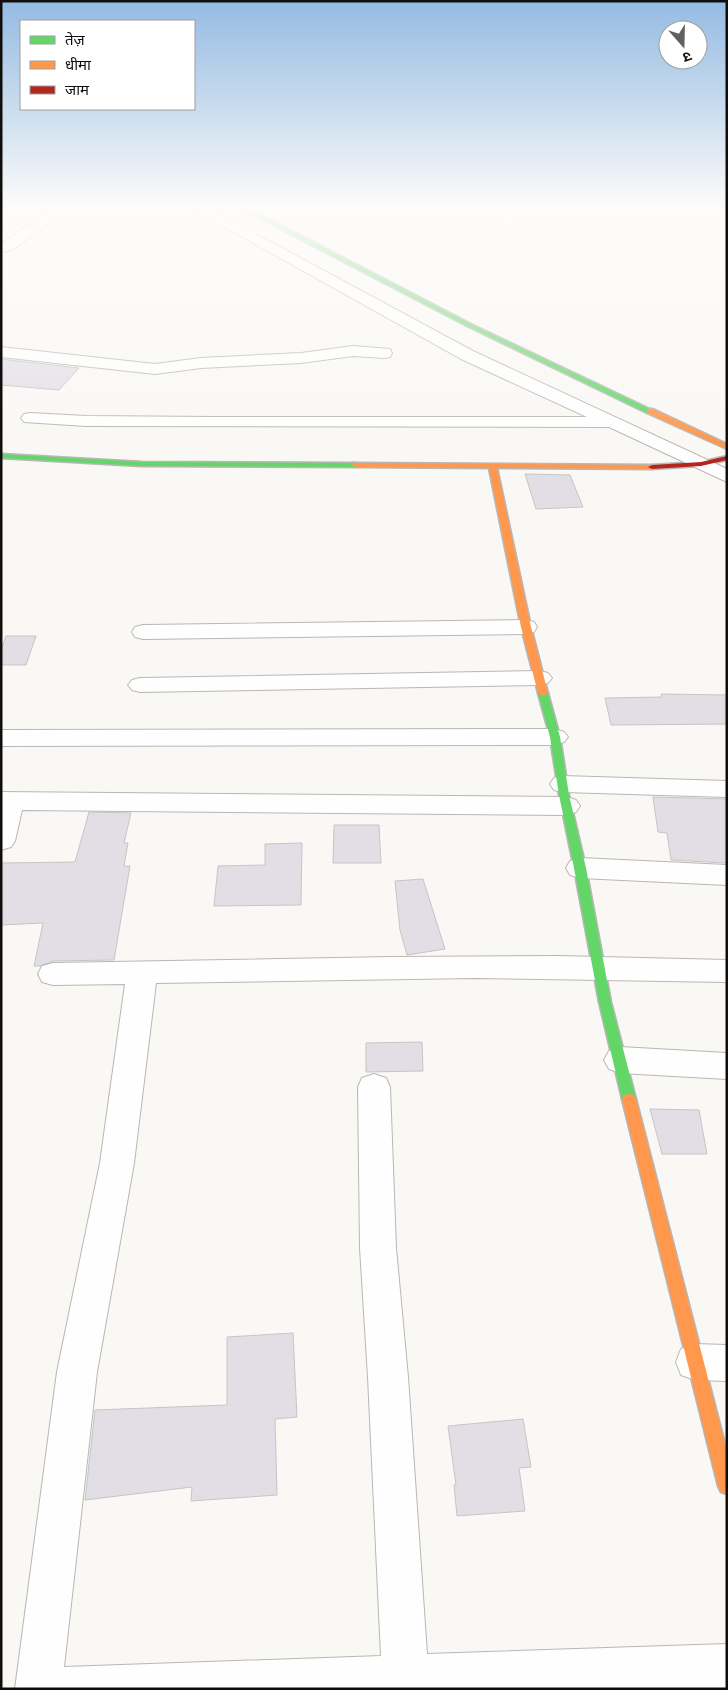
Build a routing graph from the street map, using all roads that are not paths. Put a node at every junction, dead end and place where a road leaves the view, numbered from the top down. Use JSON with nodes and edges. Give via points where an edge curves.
{"nodes":[{"id":1,"x":339,"y":285,"type":"edge"},
{"id":2,"x":391,"y":285,"type":"edge"},
{"id":3,"x":1,"y":352,"type":"edge"},
{"id":4,"x":384,"y":353,"type":"dead end"},
{"id":5,"x":30,"y":418,"type":"dead end"},
{"id":6,"x":614,"y":422,"type":"junction"},
{"id":7,"x":727,"y":447,"type":"edge"},
{"id":8,"x":1,"y":456,"type":"edge"},
{"id":9,"x":727,"y":458,"type":"edge"},
{"id":10,"x":701,"y":464,"type":"junction"},
{"id":11,"x":492,"y":465,"type":"junction"},
{"id":12,"x":727,"y":476,"type":"edge"},
{"id":13,"x":526,"y":627,"type":"junction"},
{"id":14,"x":143,"y":632,"type":"dead end"},
{"id":15,"x":540,"y":678,"type":"junction"},
{"id":16,"x":140,"y":685,"type":"dead end"},
{"id":17,"x":555,"y":737,"type":"junction"},
{"id":18,"x":1,"y":738,"type":"edge"},
{"id":19,"x":727,"y":789,"type":"edge"},
{"id":20,"x":565,"y":795,"type":"junction"},
{"id":21,"x":6,"y":801,"type":"edge"},
{"id":22,"x":1,"y":841,"type":"edge"},
{"id":23,"x":580,"y":868,"type":"junction"},
{"id":24,"x":727,"y":875,"type":"edge"},
{"id":25,"x":598,"y":967,"type":"junction"},
{"id":26,"x":142,"y":972,"type":"junction"},
{"id":27,"x":727,"y":972,"type":"edge"},
{"id":28,"x":53,"y":974,"type":"dead end"},
{"id":29,"x":620,"y":1060,"type":"junction"},
{"id":30,"x":727,"y":1066,"type":"edge"},
{"id":31,"x":374,"y":1087,"type":"dead end"},
{"id":32,"x":711,"y":1362,"type":"edge"},
{"id":33,"x":727,"y":1486,"type":"edge"},
{"id":34,"x":727,"y":1667,"type":"edge"},
{"id":35,"x":406,"y":1683,"type":"edge"},
{"id":36,"x":38,"y":1689,"type":"edge"},
{"id":37,"x":65,"y":1689,"type":"edge"}],
"edges":[{"from":1,"to":6,"type":"street","via":[[468,355]]},
{"from":2,"to":7,"type":"street"},
{"from":3,"to":4,"type":"street","via":[[155,369],[353,351]]},
{"from":5,"to":6,"type":"street","via":[[213,422]]},
{"from":6,"to":10,"type":"street"},
{"from":8,"to":11,"type":"street","via":[[142,464]]},
{"from":9,"to":10,"type":"street"},
{"from":10,"to":11,"type":"street","via":[[656,467]]},
{"from":10,"to":12,"type":"street"},
{"from":11,"to":13,"type":"street"},
{"from":13,"to":14,"type":"street"},
{"from":13,"to":15,"type":"street"},
{"from":15,"to":16,"type":"street"},
{"from":15,"to":17,"type":"street"},
{"from":17,"to":18,"type":"street"},
{"from":17,"to":20,"type":"street"},
{"from":19,"to":20,"type":"street"},
{"from":20,"to":21,"type":"street"},
{"from":20,"to":23,"type":"street"},
{"from":21,"to":22,"type":"street"},
{"from":23,"to":24,"type":"street"},
{"from":23,"to":25,"type":"street"},
{"from":25,"to":26,"type":"street"},
{"from":25,"to":27,"type":"street"},
{"from":25,"to":29,"type":"street"},
{"from":26,"to":28,"type":"street"},
{"from":26,"to":36,"type":"street","via":[[117,1163],[77,1372]]},
{"from":29,"to":30,"type":"street"},
{"from":29,"to":32,"type":"street"},
{"from":31,"to":35,"type":"street","via":[[378,1248]]},
{"from":32,"to":33,"type":"street"},
{"from":34,"to":35,"type":"street"},
{"from":35,"to":37,"type":"street"}]}
